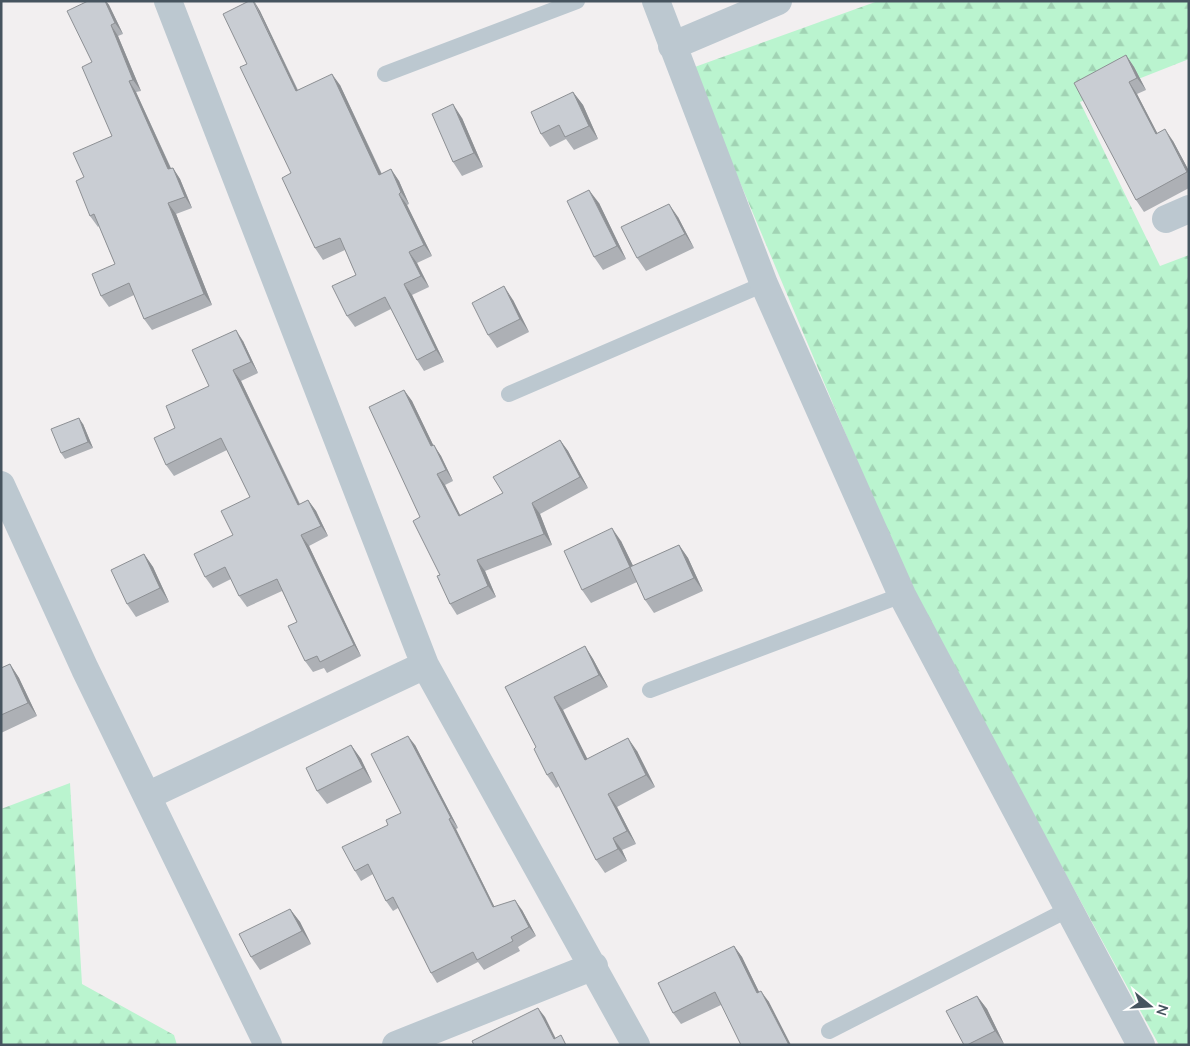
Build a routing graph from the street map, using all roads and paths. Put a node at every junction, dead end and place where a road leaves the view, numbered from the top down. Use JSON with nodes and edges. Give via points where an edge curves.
{"nodes":[{"id":1,"x":168,"y":1,"type":"edge"},
{"id":2,"x":577,"y":1,"type":"edge"},
{"id":3,"x":656,"y":1,"type":"edge"},
{"id":4,"x":778,"y":1,"type":"edge"},
{"id":5,"x":672,"y":46,"type":"junction"},
{"id":6,"x":385,"y":74,"type":"dead end"},
{"id":7,"x":764,"y":284,"type":"junction"},
{"id":8,"x":509,"y":394,"type":"dead end"},
{"id":9,"x":1,"y":485,"type":"edge"},
{"id":10,"x":902,"y":595,"type":"junction"},
{"id":11,"x":426,"y":665,"type":"junction"},
{"id":12,"x":650,"y":690,"type":"dead end"},
{"id":13,"x":148,"y":796,"type":"junction"},
{"id":14,"x":1069,"y":909,"type":"junction"},
{"id":15,"x":594,"y":966,"type":"junction"},
{"id":16,"x":829,"y":1031,"type":"dead end"},
{"id":17,"x":268,"y":1045,"type":"edge"},
{"id":18,"x":396,"y":1045,"type":"edge"},
{"id":19,"x":636,"y":1045,"type":"edge"},
{"id":20,"x":1141,"y":1045,"type":"edge"}],
"edges":[{"from":1,"to":11,"type":"street"},
{"from":2,"to":6,"type":"lane"},
{"from":3,"to":5,"type":"street"},
{"from":4,"to":5,"type":"street"},
{"from":5,"to":7,"type":"street"},
{"from":7,"to":8,"type":"lane"},
{"from":7,"to":10,"type":"street"},
{"from":9,"to":13,"type":"street","via":[[85,669]]},
{"from":10,"to":12,"type":"lane"},
{"from":10,"to":14,"type":"street"},
{"from":11,"to":13,"type":"street"},
{"from":11,"to":15,"type":"street"},
{"from":13,"to":17,"type":"street"},
{"from":14,"to":16,"type":"lane"},
{"from":14,"to":20,"type":"street"},
{"from":15,"to":18,"type":"street"},
{"from":15,"to":19,"type":"street"}]}
